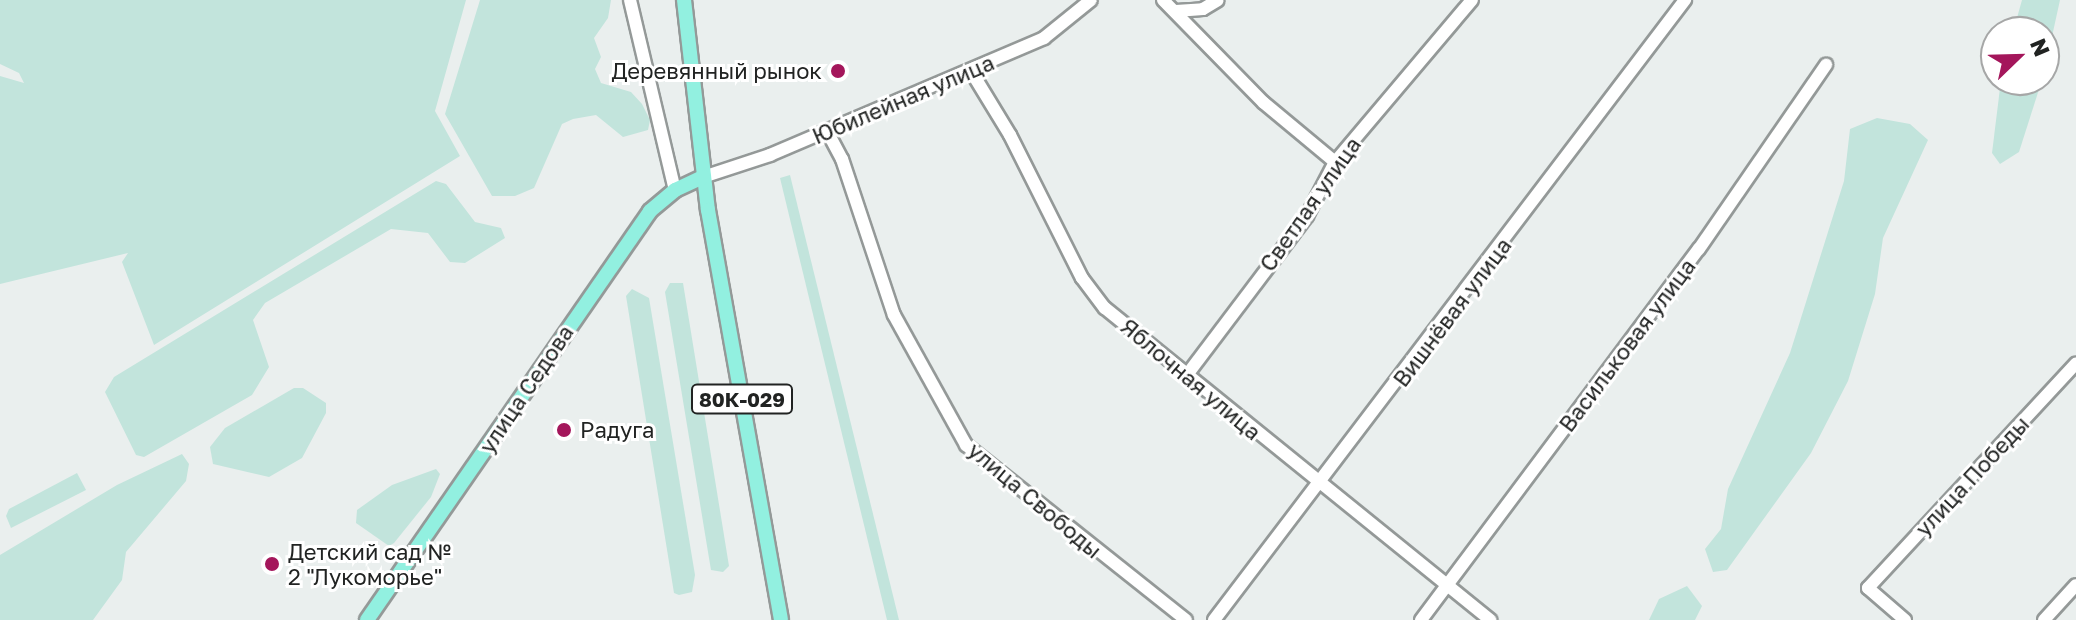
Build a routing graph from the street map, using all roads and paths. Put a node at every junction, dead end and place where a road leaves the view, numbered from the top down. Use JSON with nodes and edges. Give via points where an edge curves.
{"nodes":[{"id":1,"x":630,"y":0,"type":"edge"},
{"id":2,"x":684,"y":0,"type":"edge"},
{"id":3,"x":1091,"y":0,"type":"edge"},
{"id":4,"x":1163,"y":0,"type":"edge"},
{"id":5,"x":1218,"y":0,"type":"edge"},
{"id":6,"x":1472,"y":0,"type":"edge"},
{"id":7,"x":1685,"y":0,"type":"edge"},
{"id":8,"x":1176,"y":11,"type":"junction"},
{"id":9,"x":1826,"y":65,"type":"dead end"},
{"id":10,"x":971,"y":71,"type":"junction"},
{"id":11,"x":827,"y":131,"type":"junction"},
{"id":12,"x":1335,"y":162,"type":"junction"},
{"id":13,"x":703,"y":177,"type":"junction"},
{"id":14,"x":675,"y":190,"type":"junction"},
{"id":15,"x":2076,"y":363,"type":"edge"},
{"id":16,"x":1186,"y":376,"type":"junction"},
{"id":17,"x":1318,"y":484,"type":"junction"},
{"id":18,"x":2076,"y":585,"type":"edge"},
{"id":19,"x":1447,"y":586,"type":"junction"},
{"id":20,"x":367,"y":620,"type":"edge"},
{"id":21,"x":781,"y":620,"type":"edge"},
{"id":22,"x":1186,"y":620,"type":"edge"},
{"id":23,"x":1214,"y":620,"type":"edge"},
{"id":24,"x":1421,"y":620,"type":"edge"},
{"id":25,"x":1490,"y":620,"type":"edge"},
{"id":26,"x":1905,"y":620,"type":"edge"},
{"id":27,"x":2044,"y":620,"type":"edge"}],
"edges":[{"from":1,"to":14,"type":"street"},
{"from":2,"to":13,"type":"main road","number":"80К-029"},
{"from":3,"to":10,"type":"street","name":"Юбилейная улица","via":[[1060,29]]},
{"from":4,"to":8,"type":"street"},
{"from":5,"to":8,"type":"street","via":[[1203,9]]},
{"from":6,"to":12,"type":"street","name":"Светлая улица"},
{"from":7,"to":17,"type":"street","name":"Вишнёвая улица"},
{"from":8,"to":12,"type":"street","via":[[1264,103]]},
{"from":9,"to":19,"type":"street","name":"Васильковая улица","via":[[1699,249]]},
{"from":10,"to":11,"type":"street","name":"Юбилейная улица"},
{"from":10,"to":16,"type":"street","name":"Яблочная улица","via":[[1010,135],[1082,278],[1105,308]]},
{"from":11,"to":13,"type":"street","name":"Юбилейная улица"},
{"from":11,"to":22,"type":"street","name":"улица Свободы","via":[[842,159],[894,315],[966,445]]},
{"from":12,"to":16,"type":"street","name":"Светлая улица","via":[[1307,216]]},
{"from":13,"to":14,"type":"main road","name":"улица Седова"},
{"from":13,"to":21,"type":"main road","number":"80К-029"},
{"from":14,"to":20,"type":"main road","name":"улица Седова","via":[[623,247]]},
{"from":15,"to":26,"type":"street","name":"улица Победы","via":[[1868,588]]},
{"from":16,"to":17,"type":"street","name":"Яблочная улица"},
{"from":17,"to":19,"type":"street","name":"Яблочная улица"},
{"from":17,"to":23,"type":"street","name":"Вишнёвая улица"},
{"from":18,"to":27,"type":"street"},
{"from":19,"to":24,"type":"street","name":"Васильковая улица"},
{"from":19,"to":25,"type":"street","name":"Яблочная улица"}]}
